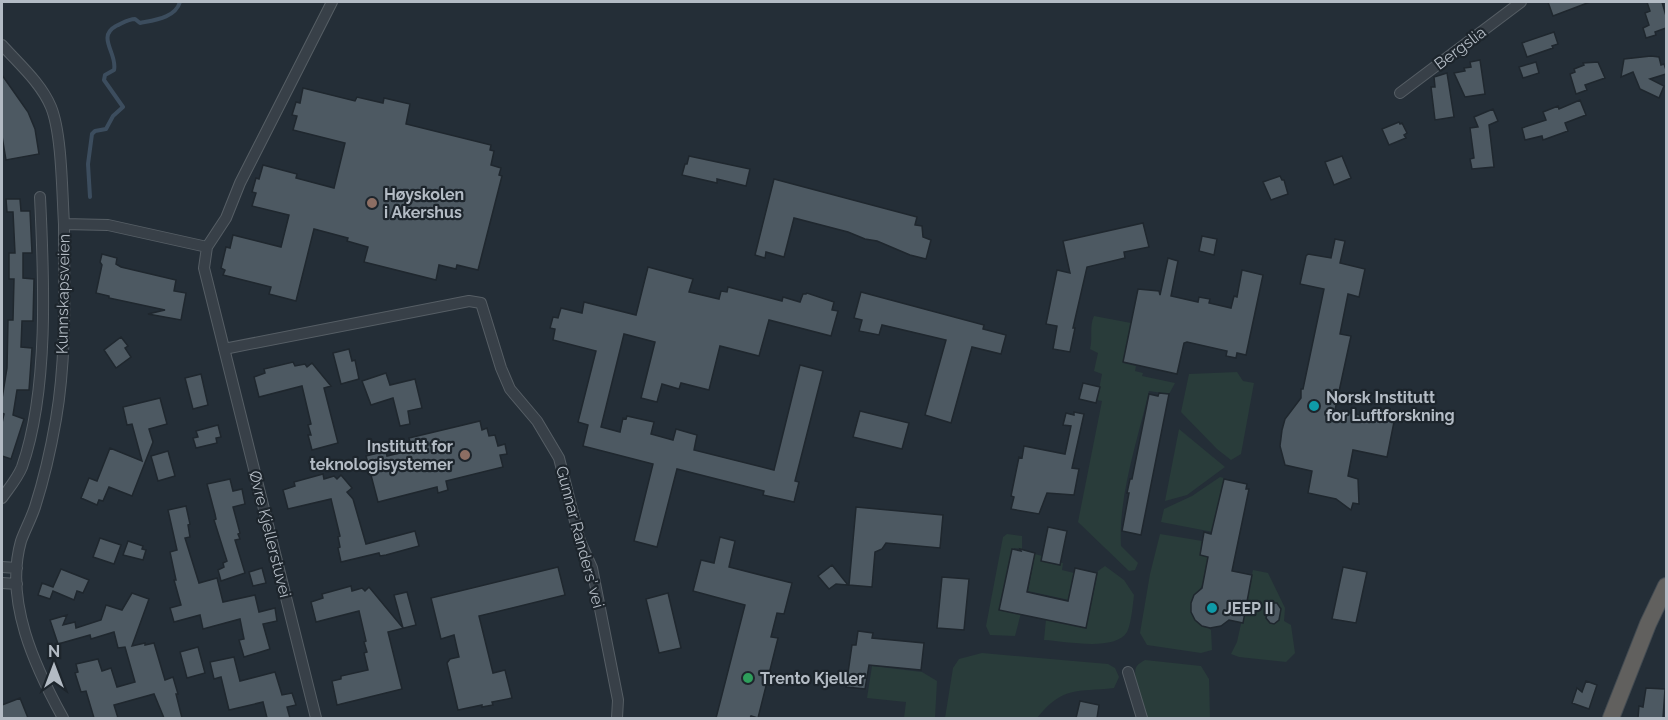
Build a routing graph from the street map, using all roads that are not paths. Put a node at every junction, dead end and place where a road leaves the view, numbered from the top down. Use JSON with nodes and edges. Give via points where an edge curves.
{"nodes":[{"id":1,"x":332,"y":2,"type":"edge"},
{"id":2,"x":1521,"y":2,"type":"edge"},
{"id":3,"x":2,"y":45,"type":"edge"},
{"id":4,"x":1400,"y":93,"type":"dead end"},
{"id":5,"x":40,"y":197,"type":"dead end"},
{"id":6,"x":64,"y":224,"type":"junction"},
{"id":7,"x":207,"y":247,"type":"junction"},
{"id":8,"x":224,"y":349,"type":"junction"},
{"id":9,"x":2,"y":498,"type":"edge"},
{"id":10,"x":2,"y":567,"type":"edge"},
{"id":11,"x":17,"y":568,"type":"junction"},
{"id":12,"x":2,"y":584,"type":"edge"},
{"id":13,"x":17,"y":584,"type":"junction"},
{"id":14,"x":1666,"y":586,"type":"edge"},
{"id":15,"x":1128,"y":672,"type":"dead end"},
{"id":16,"x":63,"y":718,"type":"edge"},
{"id":17,"x":316,"y":718,"type":"edge"},
{"id":18,"x":617,"y":718,"type":"edge"},
{"id":19,"x":1142,"y":718,"type":"edge"},
{"id":20,"x":1611,"y":718,"type":"edge"}],
"edges":[{"from":1,"to":7,"type":"street","via":[[226,218]]},
{"from":2,"to":4,"type":"street","name":"Bergslia"},
{"from":3,"to":6,"type":"street","via":[[36,83],[51,108]]},
{"from":5,"to":9,"type":"street","via":[[40,372],[30,438],[21,468]]},
{"from":6,"to":7,"type":"street","name":"Kunnskapsveien","via":[[108,225]]},
{"from":6,"to":11,"type":"street","name":"Kunnskapsveien","via":[[60,386],[51,442],[34,510],[21,541]]},
{"from":7,"to":8,"type":"street","via":[[204,268]]},
{"from":8,"to":17,"type":"street","name":"Øvre Kjellerstuvei"},
{"from":8,"to":18,"type":"street","name":"Gunnar Randers' vei","via":[[469,301],[481,303],[510,388],[537,420],[559,458],[580,541],[592,568],[616,685]]},
{"from":10,"to":11,"type":"street"},
{"from":11,"to":13,"type":"street","name":"Kunnskapsveien"},
{"from":12,"to":13,"type":"street"},
{"from":13,"to":16,"type":"street","name":"Kunnskapsveien","via":[[21,616],[34,658]]},
{"from":14,"to":20,"type":"highway"},
{"from":15,"to":19,"type":"street"}]}
